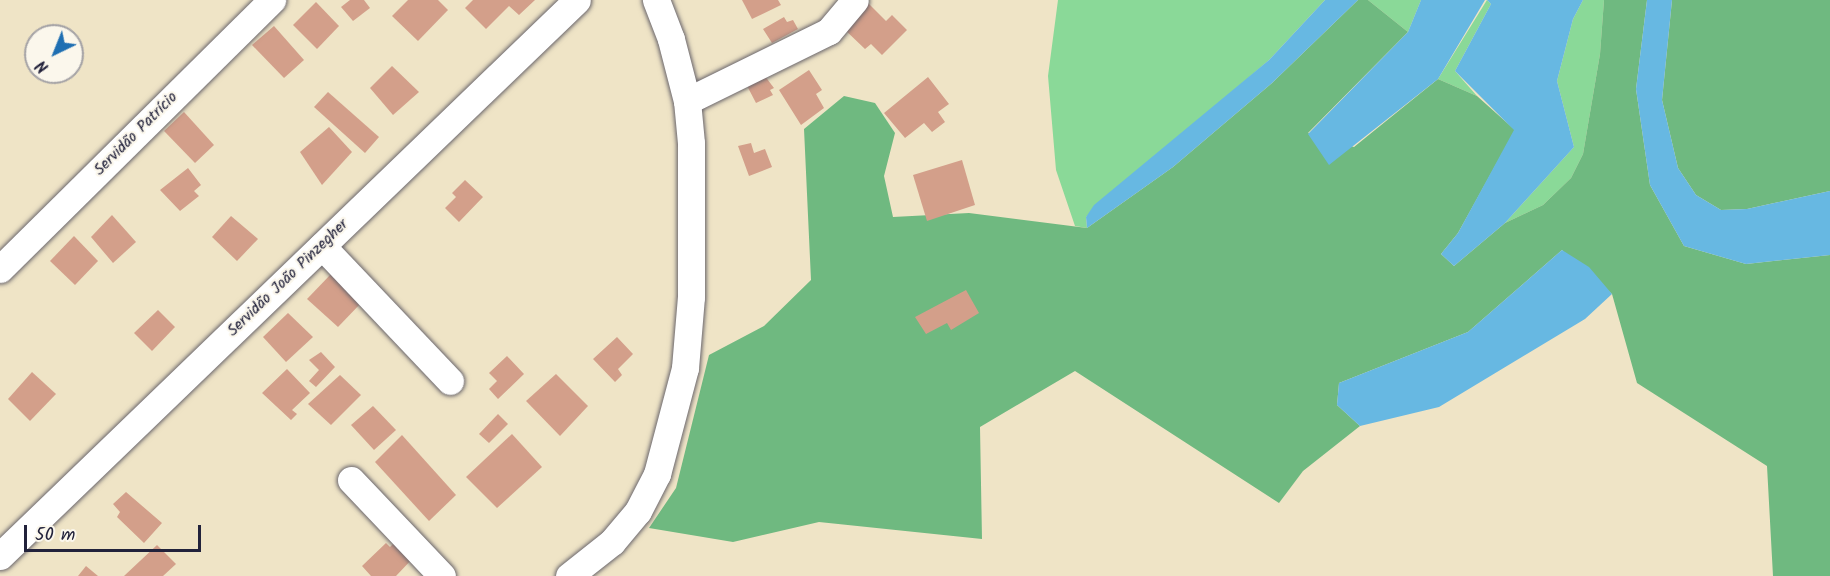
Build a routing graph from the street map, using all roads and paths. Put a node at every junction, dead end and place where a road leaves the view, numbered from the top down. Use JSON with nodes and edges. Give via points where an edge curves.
{"nodes":[{"id":1,"x":272,"y":0,"type":"edge"},
{"id":2,"x":577,"y":0,"type":"edge"},
{"id":3,"x":656,"y":0,"type":"edge"},
{"id":4,"x":855,"y":0,"type":"edge"},
{"id":5,"x":687,"y":101,"type":"junction"},
{"id":6,"x":322,"y":246,"type":"junction"},
{"id":7,"x":0,"y":269,"type":"edge"},
{"id":8,"x":450,"y":381,"type":"dead end"},
{"id":9,"x":351,"y":480,"type":"dead end"},
{"id":10,"x":0,"y":556,"type":"edge"},
{"id":11,"x":442,"y":576,"type":"edge"},
{"id":12,"x":569,"y":576,"type":"edge"}],
"edges":[{"from":1,"to":7,"type":"street","name":"Servidão Patrício"},
{"from":2,"to":6,"type":"street","name":"Servidão João Pinzegher"},
{"from":3,"to":5,"type":"street"},
{"from":4,"to":5,"type":"street","via":[[829,30]]},
{"from":5,"to":12,"type":"street","via":[[691,143],[691,297],[685,368],[672,425],[657,474],[638,511],[612,542]]},
{"from":6,"to":8,"type":"street"},
{"from":6,"to":10,"type":"street","name":"Servidão João Pinzegher"},
{"from":9,"to":11,"type":"street"}]}
